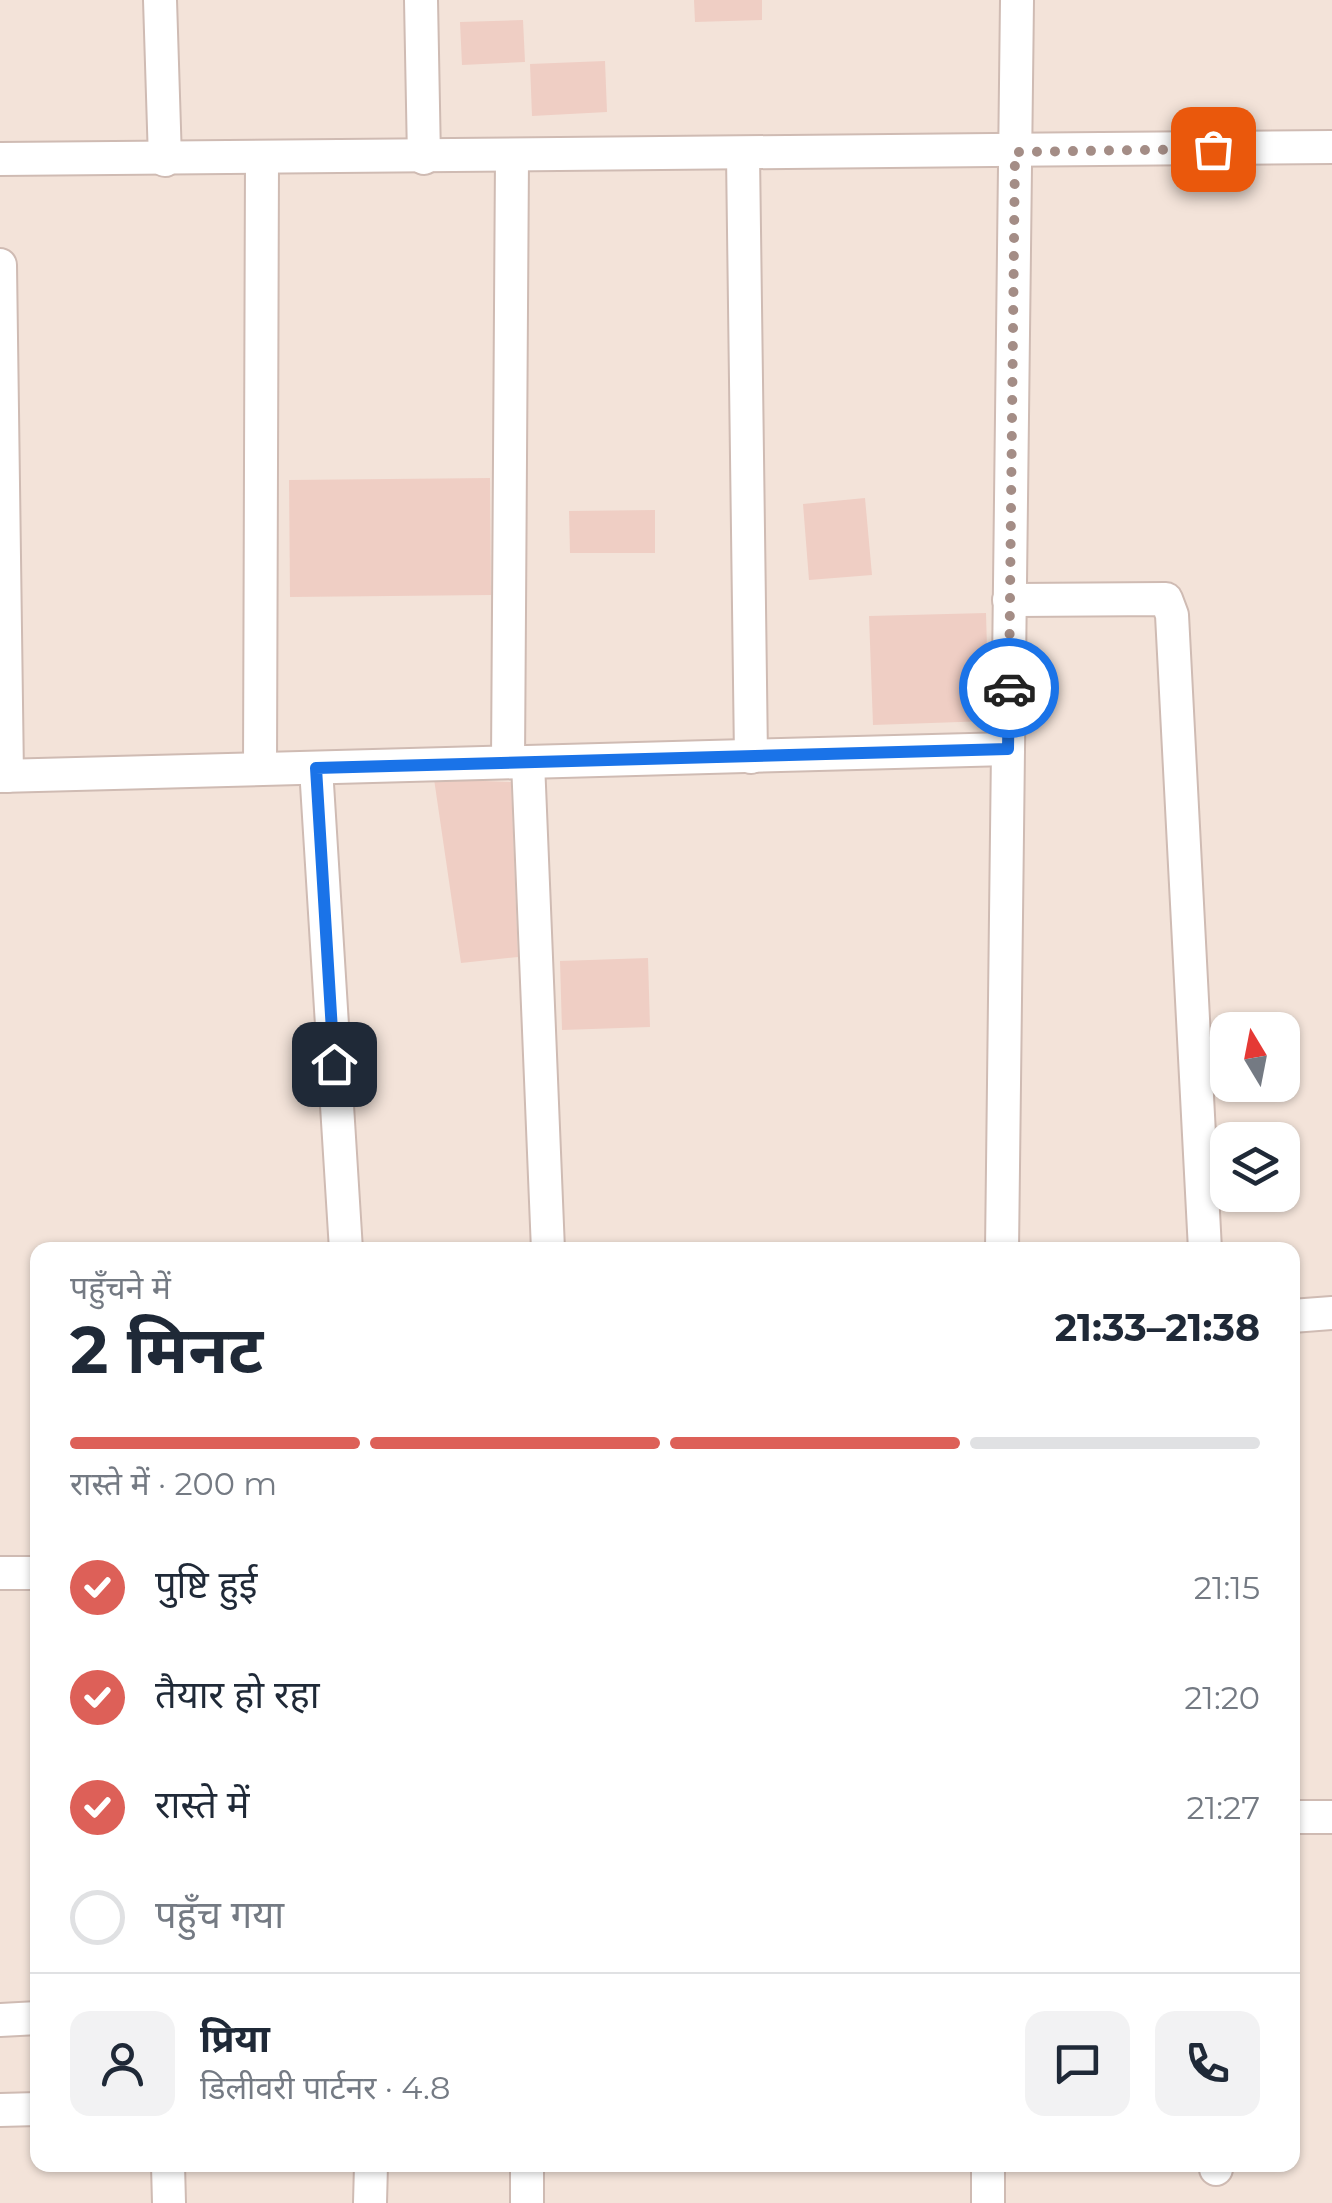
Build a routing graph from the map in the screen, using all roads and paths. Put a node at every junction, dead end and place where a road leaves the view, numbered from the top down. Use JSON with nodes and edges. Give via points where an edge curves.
{"nodes":[{"id":1,"x":160,"y":0,"type":"edge"},
{"id":2,"x":421,"y":0,"type":"edge"},
{"id":3,"x":1017,"y":0,"type":"edge"},
{"id":4,"x":1332,"y":147,"type":"edge"},
{"id":5,"x":1015,"y":152,"type":"junction"},
{"id":6,"x":743,"y":155,"type":"junction"},
{"id":7,"x":512,"y":157,"type":"junction"},
{"id":8,"x":424,"y":158,"type":"junction"},
{"id":9,"x":262,"y":159,"type":"junction"},
{"id":10,"x":0,"y":160,"type":"edge"},
{"id":11,"x":165,"y":160,"type":"junction"},
{"id":12,"x":0,"y":265,"type":"edge"},
{"id":13,"x":1010,"y":600,"type":"junction"},
{"id":14,"x":1008,"y":749,"type":"junction"},
{"id":15,"x":751,"y":757,"type":"junction"},
{"id":16,"x":518,"y":762,"type":"junction"},
{"id":17,"x":316,"y":768,"type":"junction"},
{"id":18,"x":260,"y":770,"type":"junction"},
{"id":19,"x":4,"y":776,"type":"edge"},
{"id":20,"x":346,"y":1242,"type":"edge"},
{"id":21,"x":548,"y":1242,"type":"edge"},
{"id":22,"x":1002,"y":1242,"type":"edge"},
{"id":23,"x":1205,"y":1242,"type":"edge"},
{"id":24,"x":1332,"y":1313,"type":"edge"},
{"id":25,"x":1300,"y":1315,"type":"edge"},
{"id":26,"x":30,"y":1572,"type":"edge"},
{"id":27,"x":0,"y":1573,"type":"edge"},
{"id":28,"x":1332,"y":1817,"type":"edge"},
{"id":29,"x":1300,"y":1818,"type":"edge"},
{"id":30,"x":30,"y":2018,"type":"edge"},
{"id":31,"x":0,"y":2020,"type":"edge"},
{"id":32,"x":30,"y":2109,"type":"edge"},
{"id":33,"x":0,"y":2110,"type":"edge"},
{"id":34,"x":168,"y":2172,"type":"edge"},
{"id":35,"x":371,"y":2172,"type":"edge"},
{"id":36,"x":527,"y":2172,"type":"edge"},
{"id":37,"x":988,"y":2172,"type":"edge"},
{"id":38,"x":169,"y":2203,"type":"edge"},
{"id":39,"x":370,"y":2203,"type":"edge"},
{"id":40,"x":528,"y":2203,"type":"edge"},
{"id":41,"x":988,"y":2203,"type":"edge"}],
"edges":[{"from":1,"to":11,"type":"street"},
{"from":2,"to":8,"type":"street"},
{"from":3,"to":5,"type":"street"},
{"from":4,"to":5,"type":"street"},
{"from":5,"to":6,"type":"street"},
{"from":5,"to":13,"type":"street"},
{"from":6,"to":7,"type":"street"},
{"from":6,"to":15,"type":"street"},
{"from":7,"to":8,"type":"street"},
{"from":7,"to":16,"type":"street"},
{"from":8,"to":9,"type":"street"},
{"from":9,"to":11,"type":"street"},
{"from":9,"to":18,"type":"street"},
{"from":10,"to":11,"type":"street"},
{"from":12,"to":19,"type":"street"},
{"from":13,"to":14,"type":"street"},
{"from":13,"to":23,"type":"street","via":[[1166,599],[1172,615]]},
{"from":14,"to":15,"type":"street"},
{"from":14,"to":22,"type":"street"},
{"from":15,"to":16,"type":"street"},
{"from":16,"to":17,"type":"street"},
{"from":16,"to":21,"type":"street"},
{"from":17,"to":18,"type":"street"},
{"from":17,"to":20,"type":"street"},
{"from":18,"to":19,"type":"street"},
{"from":24,"to":25,"type":"street"},
{"from":26,"to":27,"type":"street"},
{"from":28,"to":29,"type":"street"},
{"from":30,"to":31,"type":"street"},
{"from":32,"to":33,"type":"street"},
{"from":34,"to":38,"type":"street"},
{"from":35,"to":39,"type":"street"},
{"from":36,"to":40,"type":"street"},
{"from":37,"to":41,"type":"street"}]}
